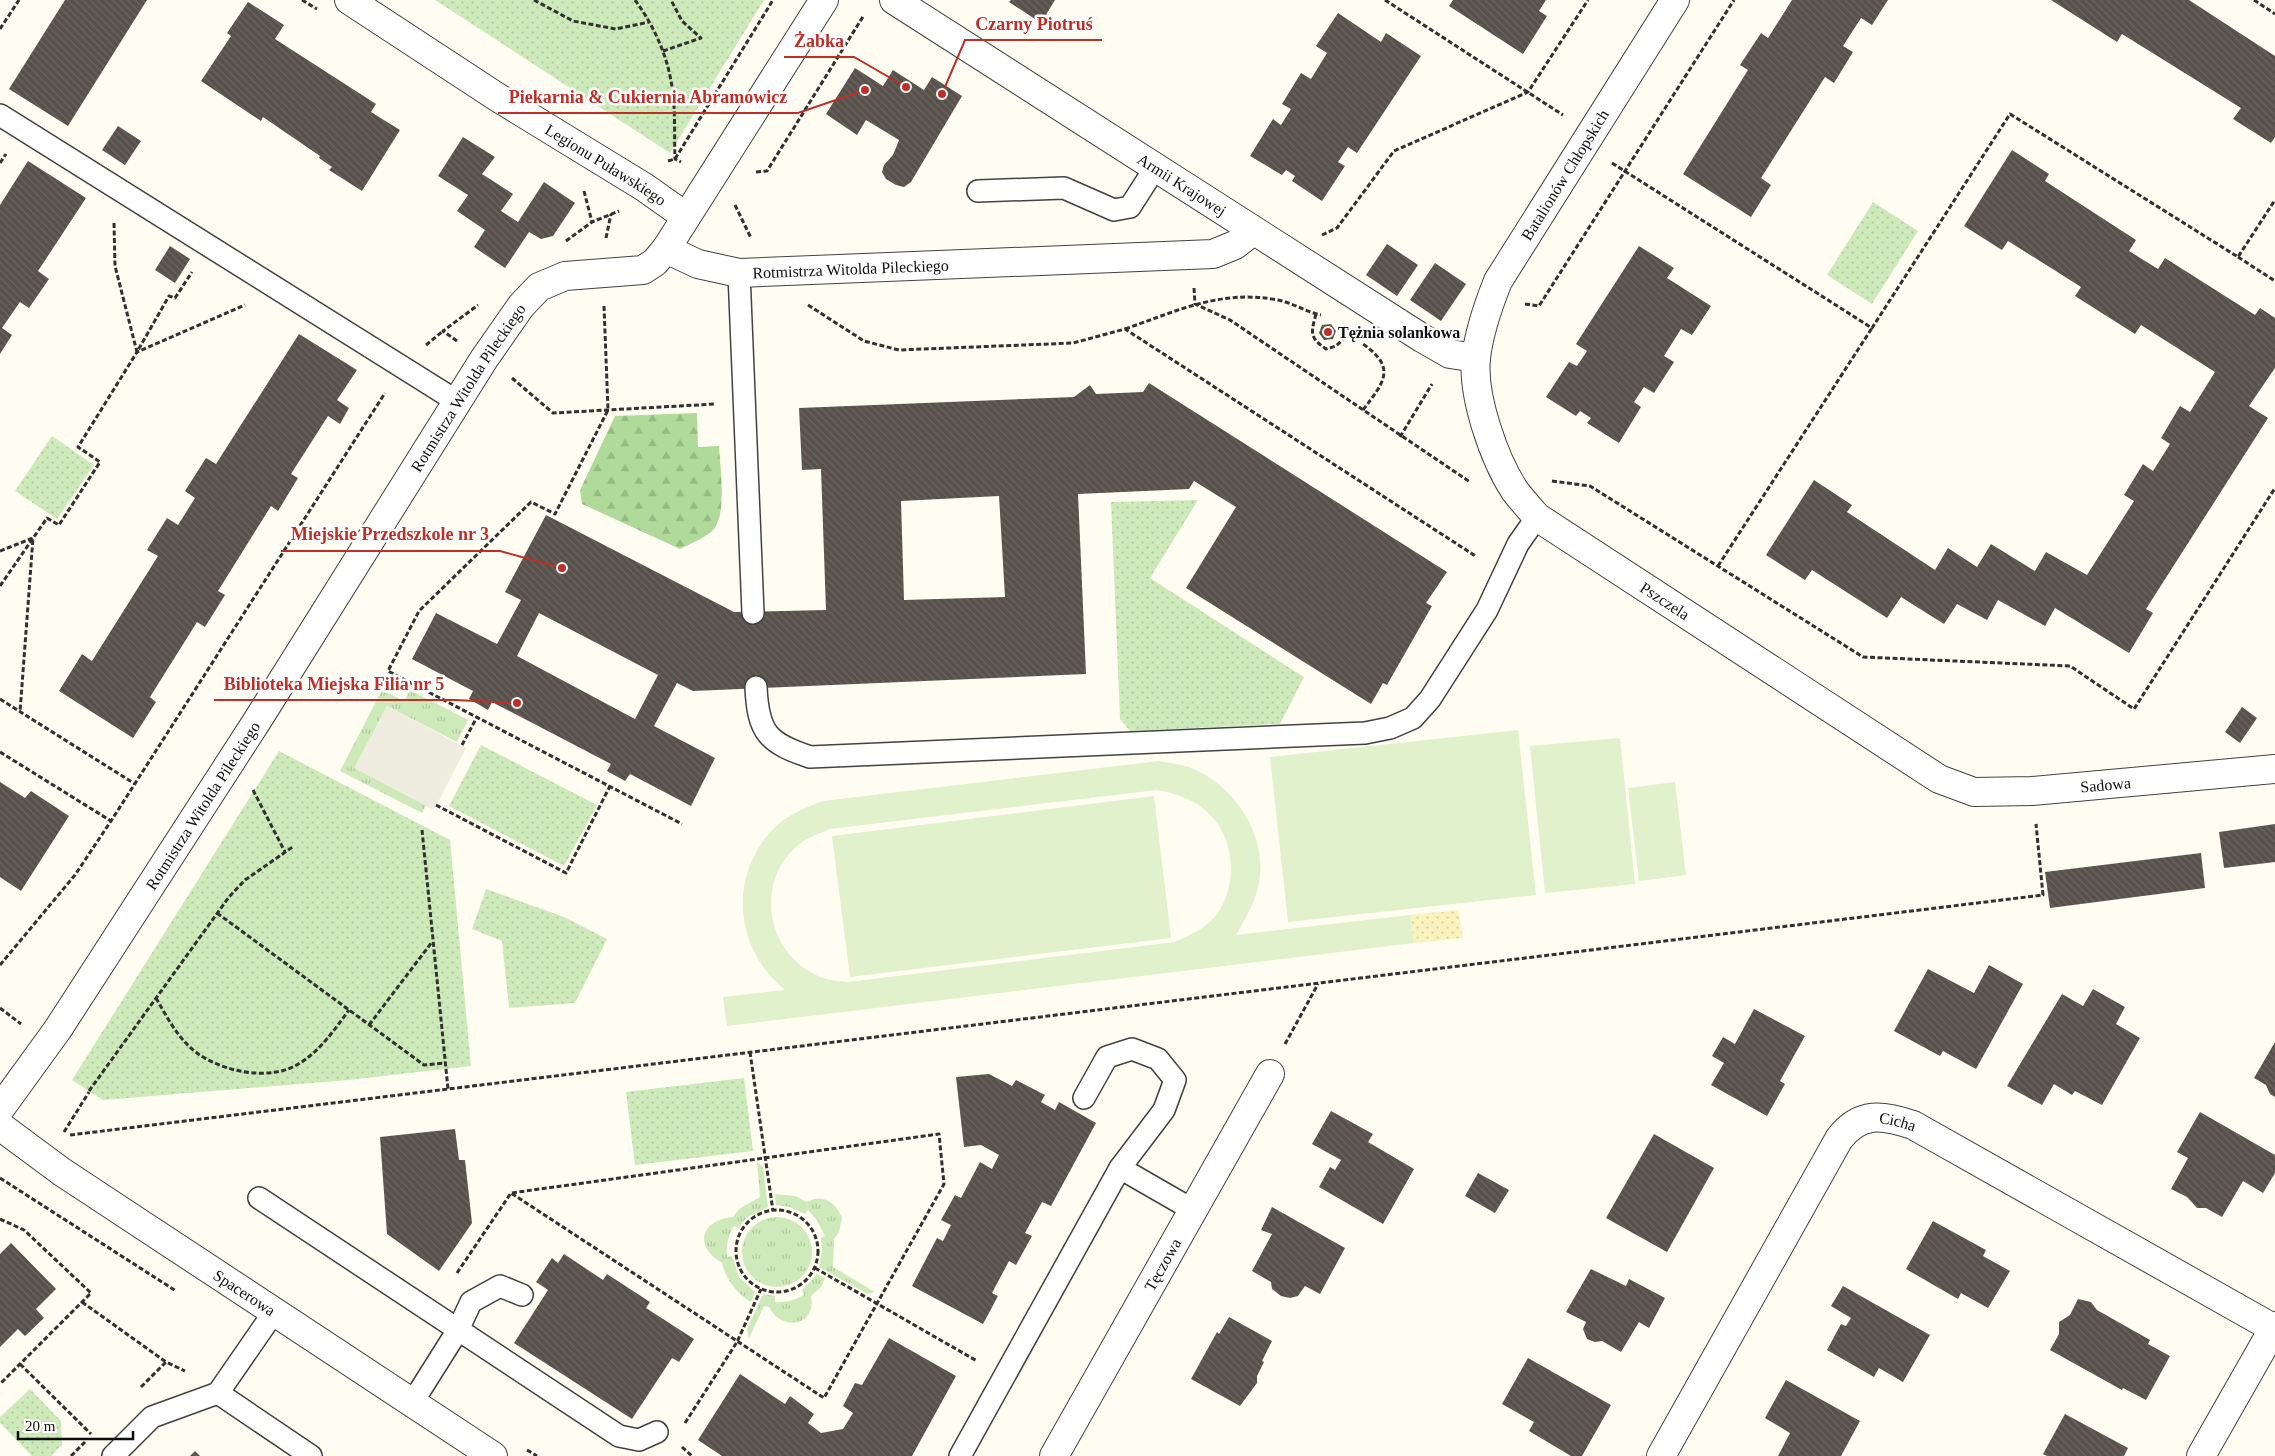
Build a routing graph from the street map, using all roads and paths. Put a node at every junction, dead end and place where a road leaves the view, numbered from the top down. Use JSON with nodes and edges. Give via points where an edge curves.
{"nodes":[{"id":1,"x":19,"y":0,"type":"edge"},
{"id":2,"x":348,"y":0,"type":"edge"},
{"id":3,"x":534,"y":0,"type":"edge"},
{"id":4,"x":635,"y":0,"type":"edge"},
{"id":5,"x":671,"y":0,"type":"edge"},
{"id":6,"x":824,"y":0,"type":"edge"},
{"id":7,"x":894,"y":0,"type":"edge"},
{"id":8,"x":1385,"y":0,"type":"edge"},
{"id":9,"x":1588,"y":0,"type":"edge"},
{"id":10,"x":1675,"y":0,"type":"edge"},
{"id":11,"x":1734,"y":0,"type":"edge"},
{"id":12,"x":2254,"y":0,"type":"edge"},
{"id":13,"x":868,"y":8,"type":"dead end"},
{"id":14,"x":2275,"y":14,"type":"edge"},
{"id":15,"x":649,"y":22,"type":"junction"},
{"id":16,"x":0,"y":29,"type":"edge"},
{"id":17,"x":663,"y":51,"type":"junction"},
{"id":18,"x":1528,"y":92,"type":"junction"},
{"id":19,"x":0,"y":115,"type":"edge"},
{"id":20,"x":1587,"y":140,"type":"junction"},
{"id":21,"x":1155,"y":168,"type":"junction"},
{"id":22,"x":1625,"y":171,"type":"junction"},
{"id":23,"x":749,"y":172,"type":"dead end"},
{"id":24,"x":709,"y":179,"type":"junction"},
{"id":25,"x":582,"y":183,"type":"dead end"},
{"id":26,"x":978,"y":191,"type":"dead end"},
{"id":27,"x":2275,"y":200,"type":"edge"},
{"id":28,"x":625,"y":209,"type":"dead end"},
{"id":29,"x":611,"y":214,"type":"junction"},
{"id":30,"x":113,"y":216,"type":"dead end"},
{"id":31,"x":685,"y":216,"type":"junction"},
{"id":32,"x":592,"y":222,"type":"junction"},
{"id":33,"x":1253,"y":231,"type":"junction"},
{"id":34,"x":561,"y":244,"type":"dead end"},
{"id":35,"x":666,"y":249,"type":"junction"},
{"id":36,"x":1285,"y":252,"type":"junction"},
{"id":37,"x":1192,"y":255,"type":"junction"},
{"id":38,"x":2238,"y":257,"type":"junction"},
{"id":39,"x":196,"y":267,"type":"dead end"},
{"id":40,"x":766,"y":271,"type":"junction"},
{"id":41,"x":602,"y":272,"type":"junction"},
{"id":42,"x":739,"y":273,"type":"junction"},
{"id":43,"x":2275,"y":281,"type":"edge"},
{"id":44,"x":251,"y":302,"type":"dead end"},
{"id":45,"x":482,"y":302,"type":"dead end"},
{"id":46,"x":1195,"y":304,"type":"junction"},
{"id":47,"x":1518,"y":308,"type":"dead end"},
{"id":48,"x":1316,"y":314,"type":"junction"},
{"id":49,"x":1328,"y":317,"type":"dead end"},
{"id":50,"x":1344,"y":328,"type":"dead end"},
{"id":51,"x":1872,"y":328,"type":"junction"},
{"id":52,"x":443,"y":330,"type":"junction"},
{"id":53,"x":1125,"y":330,"type":"junction"},
{"id":54,"x":1349,"y":334,"type":"junction"},
{"id":55,"x":137,"y":352,"type":"junction"},
{"id":56,"x":1463,"y":356,"type":"junction"},
{"id":57,"x":484,"y":359,"type":"junction"},
{"id":58,"x":402,"y":367,"type":"junction"},
{"id":59,"x":458,"y":402,"type":"junction"},
{"id":60,"x":743,"y":403,"type":"junction"},
{"id":61,"x":608,"y":410,"type":"junction"},
{"id":62,"x":1363,"y":410,"type":"junction"},
{"id":63,"x":1400,"y":437,"type":"junction"},
{"id":64,"x":2275,"y":488,"type":"edge"},
{"id":65,"x":1515,"y":490,"type":"junction"},
{"id":66,"x":1537,"y":517,"type":"junction"},
{"id":67,"x":34,"y":538,"type":"junction"},
{"id":68,"x":0,"y":551,"type":"edge"},
{"id":69,"x":1718,"y":566,"type":"junction"},
{"id":70,"x":1503,"y":574,"type":"junction"},
{"id":71,"x":0,"y":586,"type":"edge"},
{"id":72,"x":753,"y":613,"type":"dead end"},
{"id":73,"x":756,"y":687,"type":"dead end"},
{"id":74,"x":0,"y":699,"type":"edge"},
{"id":75,"x":20,"y":712,"type":"junction"},
{"id":76,"x":477,"y":717,"type":"junction"},
{"id":77,"x":462,"y":745,"type":"dead end"},
{"id":78,"x":0,"y":752,"type":"edge"},
{"id":79,"x":2275,"y":769,"type":"edge"},
{"id":80,"x":1938,"y":779,"type":"joint"},
{"id":81,"x":135,"y":784,"type":"junction"},
{"id":82,"x":250,"y":786,"type":"dead end"},
{"id":83,"x":610,"y":786,"type":"junction"},
{"id":84,"x":2032,"y":791,"type":"junction"},
{"id":85,"x":436,"y":805,"type":"dead end"},
{"id":86,"x":111,"y":821,"type":"junction"},
{"id":87,"x":682,"y":824,"type":"dead end"},
{"id":88,"x":422,"y":830,"type":"dead end"},
{"id":89,"x":294,"y":846,"type":"dead end"},
{"id":90,"x":286,"y":852,"type":"junction"},
{"id":91,"x":217,"y":913,"type":"junction"},
{"id":92,"x":433,"y":942,"type":"junction"},
{"id":93,"x":0,"y":965,"type":"edge"},
{"id":94,"x":1318,"y":983,"type":"junction"},
{"id":95,"x":156,"y":998,"type":"junction"},
{"id":96,"x":349,"y":1010,"type":"junction"},
{"id":97,"x":369,"y":1025,"type":"junction"},
{"id":98,"x":750,"y":1052,"type":"junction"},
{"id":99,"x":445,"y":1063,"type":"junction"},
{"id":100,"x":1270,"y":1074,"type":"joint"},
{"id":101,"x":448,"y":1090,"type":"junction"},
{"id":102,"x":1084,"y":1098,"type":"dead end"},
{"id":103,"x":0,"y":1108,"type":"edge"},
{"id":104,"x":69,"y":1124,"type":"dead end"},
{"id":105,"x":0,"y":1126,"type":"edge"},
{"id":106,"x":60,"y":1138,"type":"dead end"},
{"id":107,"x":766,"y":1157,"type":"junction"},
{"id":108,"x":1120,"y":1168,"type":"junction"},
{"id":109,"x":511,"y":1193,"type":"junction"},
{"id":110,"x":259,"y":1198,"type":"dead end"},
{"id":111,"x":1193,"y":1210,"type":"junction"},
{"id":112,"x":773,"y":1211,"type":"junction"},
{"id":113,"x":0,"y":1219,"type":"edge"},
{"id":114,"x":814,"y":1268,"type":"junction"},
{"id":115,"x":761,"y":1289,"type":"junction"},
{"id":116,"x":522,"y":1295,"type":"dead end"},
{"id":117,"x":82,"y":1302,"type":"junction"},
{"id":118,"x":877,"y":1304,"type":"junction"},
{"id":119,"x":274,"y":1312,"type":"junction"},
{"id":120,"x":431,"y":1312,"type":"junction"},
{"id":121,"x":2274,"y":1327,"type":"edge"},
{"id":122,"x":458,"y":1330,"type":"junction"},
{"id":123,"x":737,"y":1342,"type":"junction"},
{"id":124,"x":166,"y":1362,"type":"dead end"},
{"id":125,"x":20,"y":1364,"type":"junction"},
{"id":126,"x":1004,"y":1376,"type":"junction"},
{"id":127,"x":0,"y":1384,"type":"edge"},
{"id":128,"x":218,"y":1393,"type":"junction"},
{"id":129,"x":412,"y":1403,"type":"junction"},
{"id":130,"x":681,"y":1430,"type":"dead end"},
{"id":131,"x":656,"y":1432,"type":"dead end"},
{"id":132,"x":92,"y":1435,"type":"dead end"},
{"id":133,"x":678,"y":1442,"type":"dead end"},
{"id":134,"x":113,"y":1456,"type":"edge"},
{"id":135,"x":311,"y":1456,"type":"edge"},
{"id":136,"x":493,"y":1456,"type":"edge"},
{"id":137,"x":692,"y":1456,"type":"edge"},
{"id":138,"x":960,"y":1456,"type":"edge"},
{"id":139,"x":1054,"y":1456,"type":"edge"},
{"id":140,"x":1661,"y":1456,"type":"edge"},
{"id":141,"x":2201,"y":1456,"type":"edge"}],
"edges":[{"from":1,"to":16,"type":"path"},
{"from":2,"to":31,"type":"street","name":"Legionu Puławskiego","via":[[644,186]]},
{"from":3,"to":15,"type":"path","via":[[573,21],[616,29]]},
{"from":4,"to":15,"type":"path"},
{"from":5,"to":17,"type":"path","via":[[682,21],[701,38]]},
{"from":6,"to":24,"type":"street"},
{"from":7,"to":21,"type":"street","name":"Armii Krajowej"},
{"from":8,"to":18,"type":"path"},
{"from":9,"to":18,"type":"path"},
{"from":10,"to":20,"type":"street","name":"Batalionów Chłopskich"},
{"from":11,"to":22,"type":"path"},
{"from":12,"to":14,"type":"path"},
{"from":13,"to":23,"type":"path","via":[[767,170]]},
{"from":15,"to":17,"type":"path"},
{"from":17,"to":24,"type":"path","via":[[672,82],[675,159]]},
{"from":18,"to":20,"type":"path","via":[[1561,113]]},
{"from":18,"to":36,"type":"path","via":[[1394,151],[1337,228]]},
{"from":19,"to":58,"type":"lane"},
{"from":20,"to":22,"type":"path","via":[[1607,160]]},
{"from":20,"to":56,"type":"street","name":"Batalionów Chłopskich","via":[[1498,281],[1484,318]]},
{"from":21,"to":26,"type":"lane","via":[[1130,207],[1114,210],[1064,188]]},
{"from":21,"to":33,"type":"street","name":"Armii Krajowej"},
{"from":22,"to":47,"type":"path","via":[[1539,306],[1524,304]]},
{"from":22,"to":51,"type":"path"},
{"from":24,"to":31,"type":"street"},
{"from":24,"to":40,"type":"path","via":[[728,192]]},
{"from":25,"to":32,"type":"path"},
{"from":27,"to":38,"type":"path"},
{"from":28,"to":29,"type":"path"},
{"from":29,"to":32,"type":"path"},
{"from":29,"to":41,"type":"path"},
{"from":30,"to":55,"type":"path","via":[[115,266]]},
{"from":31,"to":35,"type":"street"},
{"from":32,"to":34,"type":"path"},
{"from":33,"to":36,"type":"street","name":"Armii Krajowej"},
{"from":33,"to":37,"type":"street","name":"Rotmistrza Witolda Pileckiego","via":[[1235,245],[1213,254]]},
{"from":35,"to":41,"type":"street","name":"Rotmistrza Witolda Pileckiego","via":[[656,262],[643,270]]},
{"from":35,"to":42,"type":"street","name":"Rotmistrza Witolda Pileckiego","via":[[698,264]]},
{"from":36,"to":56,"type":"street","name":"Armii Krajowej"},
{"from":37,"to":40,"type":"street","name":"Rotmistrza Witolda Pileckiego"},
{"from":37,"to":46,"type":"path"},
{"from":38,"to":43,"type":"path"},
{"from":38,"to":51,"type":"path","via":[[2010,114]]},
{"from":39,"to":55,"type":"path","via":[[175,298],[170,296]]},
{"from":40,"to":42,"type":"street","name":"Rotmistrza Witolda Pileckiego"},
{"from":40,"to":53,"type":"path","via":[[783,289],[864,341],[899,350],[1073,343]]},
{"from":41,"to":57,"type":"street","name":"Rotmistrza Witolda Pileckiego","via":[[565,276],[539,287],[521,306]]},
{"from":41,"to":61,"type":"path"},
{"from":42,"to":60,"type":"lane"},
{"from":44,"to":55,"type":"path"},
{"from":45,"to":52,"type":"path"},
{"from":46,"to":48,"type":"path","via":[[1234,295],[1278,300]]},
{"from":46,"to":53,"type":"path"},
{"from":46,"to":62,"type":"path","via":[[1230,320]]},
{"from":48,"to":49,"type":"path"},
{"from":48,"to":54,"type":"path","via":[[1311,331],[1315,341],[1326,349],[1336,346]]},
{"from":50,"to":54,"type":"path"},
{"from":51,"to":69,"type":"path"},
{"from":52,"to":57,"type":"path"},
{"from":52,"to":58,"type":"path"},
{"from":53,"to":70,"type":"path"},
{"from":54,"to":62,"type":"path","via":[[1378,354],[1383,366],[1380,386]]},
{"from":55,"to":67,"type":"path","via":[[78,447],[100,462],[58,525],[47,518]]},
{"from":56,"to":63,"type":"path"},
{"from":56,"to":65,"type":"street","name":"Pszczela","via":[[1491,440]]},
{"from":57,"to":59,"type":"street","name":"Rotmistrza Witolda Pileckiego"},
{"from":57,"to":61,"type":"path","via":[[510,376],[553,413]]},
{"from":58,"to":59,"type":"lane"},
{"from":58,"to":81,"type":"path"},
{"from":59,"to":103,"type":"street","name":"Rotmistrza Witolda Pileckiego","via":[[74,1004]]},
{"from":60,"to":61,"type":"path"},
{"from":60,"to":72,"type":"lane"},
{"from":61,"to":76,"type":"path","via":[[555,514],[531,502],[419,612],[388,671]]},
{"from":62,"to":63,"type":"path"},
{"from":63,"to":65,"type":"path","via":[[1497,499]]},
{"from":64,"to":69,"type":"path","via":[[2134,709],[2070,666],[1863,657]]},
{"from":65,"to":66,"type":"street","name":"Pszczela"},
{"from":65,"to":69,"type":"path","via":[[1539,480],[1590,486]]},
{"from":66,"to":70,"type":"lane"},
{"from":66,"to":80,"type":"street","name":"Pszczela"},
{"from":67,"to":68,"type":"path"},
{"from":67,"to":71,"type":"path"},
{"from":67,"to":75,"type":"path"},
{"from":70,"to":73,"type":"lane","via":[[1487,610],[1430,699],[1413,718],[1390,728],[1365,733],[810,757],[783,748],[765,732],[757,706]]},
{"from":74,"to":75,"type":"path"},
{"from":75,"to":81,"type":"path"},
{"from":76,"to":77,"type":"path"},
{"from":76,"to":83,"type":"path"},
{"from":78,"to":86,"type":"path"},
{"from":79,"to":84,"type":"street","name":"Sadowa"},
{"from":80,"to":84,"type":"street","name":"Sadowa","via":[[1974,792]]},
{"from":81,"to":86,"type":"path"},
{"from":82,"to":90,"type":"path"},
{"from":83,"to":85,"type":"path","via":[[566,872]]},
{"from":83,"to":87,"type":"path"},
{"from":84,"to":94,"type":"path","via":[[2043,895]]},
{"from":86,"to":93,"type":"path","via":[[74,875]]},
{"from":88,"to":92,"type":"path"},
{"from":89,"to":90,"type":"path"},
{"from":90,"to":91,"type":"path","via":[[245,880]]},
{"from":91,"to":95,"type":"path"},
{"from":91,"to":96,"type":"path"},
{"from":92,"to":97,"type":"path"},
{"from":92,"to":99,"type":"path"},
{"from":94,"to":98,"type":"path"},
{"from":94,"to":100,"type":"path"},
{"from":95,"to":96,"type":"path","via":[[175,1031],[197,1053],[224,1067],[252,1073],[276,1071],[299,1064],[324,1043]]},
{"from":95,"to":104,"type":"path"},
{"from":96,"to":97,"type":"path"},
{"from":97,"to":99,"type":"path","via":[[424,1065]]},
{"from":98,"to":101,"type":"path"},
{"from":98,"to":107,"type":"path"},
{"from":99,"to":101,"type":"path"},
{"from":100,"to":111,"type":"street","name":"Tęczowa"},
{"from":101,"to":106,"type":"path","via":[[77,1133]]},
{"from":102,"to":108,"type":"lane","via":[[1107,1057],[1132,1049],[1158,1058],[1175,1080],[1164,1110]]},
{"from":105,"to":119,"type":"street","name":"Spacerowa","via":[[62,1172]]},
{"from":107,"to":109,"type":"path"},
{"from":107,"to":112,"type":"path"},
{"from":107,"to":118,"type":"path","via":[[939,1134],[944,1184]]},
{"from":108,"to":111,"type":"lane"},
{"from":108,"to":126,"type":"lane"},
{"from":109,"to":120,"type":"path"},
{"from":109,"to":123,"type":"path"},
{"from":110,"to":120,"type":"lane"},
{"from":111,"to":139,"type":"street","name":"Tęczowa"},
{"from":112,"to":114,"type":"path","via":[[796,1215],[810,1228],[817,1244]]},
{"from":112,"to":115,"type":"path","via":[[749,1221],[740,1232],[737,1245],[736,1258],[741,1271]]},
{"from":113,"to":117,"type":"path","via":[[24,1230],[91,1293]]},
{"from":114,"to":115,"type":"path","via":[[807,1279],[792,1289],[773,1292]]},
{"from":114,"to":118,"type":"path"},
{"from":115,"to":123,"type":"path"},
{"from":116,"to":122,"type":"lane","via":[[500,1286],[471,1302]]},
{"from":117,"to":124,"type":"path"},
{"from":117,"to":125,"type":"path"},
{"from":118,"to":123,"type":"path","via":[[824,1398]]},
{"from":118,"to":126,"type":"path"},
{"from":119,"to":128,"type":"lane"},
{"from":119,"to":129,"type":"street","name":"Spacerowa"},
{"from":120,"to":122,"type":"lane"},
{"from":121,"to":140,"type":"street","name":"Cicha","via":[[1913,1125],[1888,1116],[1872,1117],[1848,1128],[1840,1140]]},
{"from":121,"to":141,"type":"street"},
{"from":122,"to":129,"type":"lane"},
{"from":122,"to":131,"type":"lane","via":[[619,1436],[639,1440]]},
{"from":123,"to":130,"type":"path"},
{"from":125,"to":127,"type":"path"},
{"from":125,"to":132,"type":"path"},
{"from":126,"to":138,"type":"lane"},
{"from":128,"to":134,"type":"lane","via":[[152,1417]]},
{"from":128,"to":135,"type":"lane"},
{"from":129,"to":136,"type":"street","name":"Spacerowa"},
{"from":133,"to":137,"type":"path"}]}
